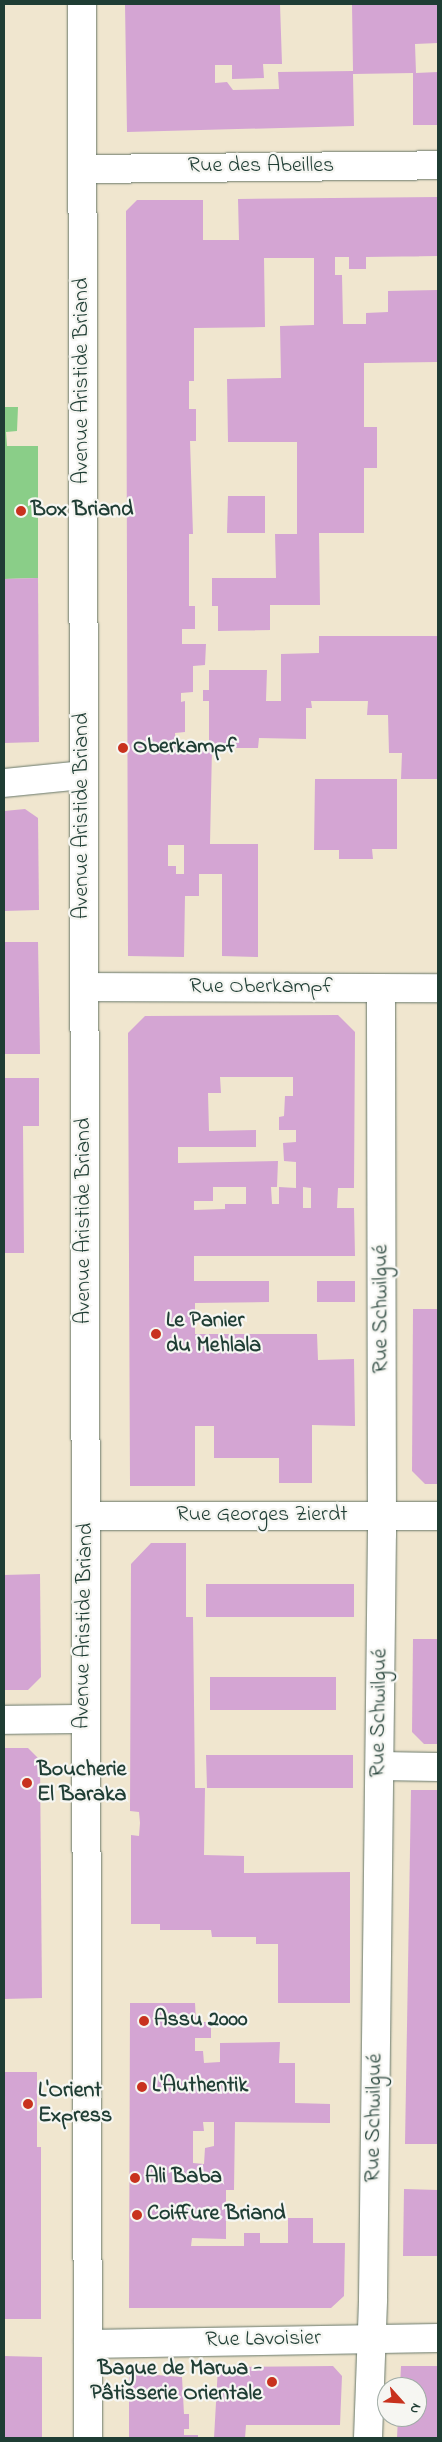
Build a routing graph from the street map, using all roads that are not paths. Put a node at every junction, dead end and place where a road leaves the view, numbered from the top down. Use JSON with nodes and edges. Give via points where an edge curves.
{"nodes":[{"id":1,"x":82,"y":4,"type":"edge"},
{"id":2,"x":438,"y":165,"type":"edge"},
{"id":3,"x":84,"y":169,"type":"junction"},
{"id":4,"x":83,"y":775,"type":"junction"},
{"id":5,"x":4,"y":783,"type":"edge"},
{"id":6,"x":84,"y":987,"type":"junction"},
{"id":7,"x":438,"y":988,"type":"edge"},
{"id":8,"x":381,"y":989,"type":"junction"},
{"id":9,"x":86,"y":1516,"type":"junction"},
{"id":10,"x":382,"y":1516,"type":"junction"},
{"id":11,"x":438,"y":1516,"type":"edge"},
{"id":12,"x":84,"y":1719,"type":"junction"},
{"id":13,"x":4,"y":1720,"type":"edge"},
{"id":14,"x":380,"y":1766,"type":"junction"},
{"id":15,"x":438,"y":1767,"type":"edge"},
{"id":16,"x":372,"y":2338,"type":"junction"},
{"id":17,"x":438,"y":2338,"type":"edge"},
{"id":18,"x":88,"y":2344,"type":"junction"},
{"id":19,"x":88,"y":2438,"type":"edge"},
{"id":20,"x":368,"y":2438,"type":"edge"}],
"edges":[{"from":1,"to":3,"type":"street","name":"Avenue Aristide Briand"},
{"from":2,"to":3,"type":"street","name":"Rue des Abeilles"},
{"from":3,"to":4,"type":"street","name":"Avenue Aristide Briand"},
{"from":4,"to":5,"type":"street"},
{"from":4,"to":6,"type":"street","name":"Avenue Aristide Briand"},
{"from":6,"to":8,"type":"street","name":"Rue Oberkampf"},
{"from":6,"to":9,"type":"street","name":"Avenue Aristide Briand"},
{"from":7,"to":8,"type":"street","name":"Rue Oberkampf"},
{"from":8,"to":10,"type":"street","name":"Rue Schwilgué"},
{"from":9,"to":10,"type":"street","name":"Rue Georges Zierdt"},
{"from":9,"to":12,"type":"street","name":"Avenue Aristide Briand"},
{"from":10,"to":11,"type":"street","name":"Rue Georges Zierdt"},
{"from":10,"to":14,"type":"street","name":"Rue Schwilgué"},
{"from":12,"to":13,"type":"street"},
{"from":12,"to":18,"type":"street","name":"Avenue Aristide Briand"},
{"from":14,"to":15,"type":"street"},
{"from":14,"to":16,"type":"street","name":"Rue Schwilgué"},
{"from":16,"to":17,"type":"street","name":"Rue Lavoisier"},
{"from":16,"to":18,"type":"street","name":"Rue Lavoisier"},
{"from":16,"to":20,"type":"street","name":"Rue Schwilgué"},
{"from":18,"to":19,"type":"street","name":"Avenue Aristide Briand"}]}
